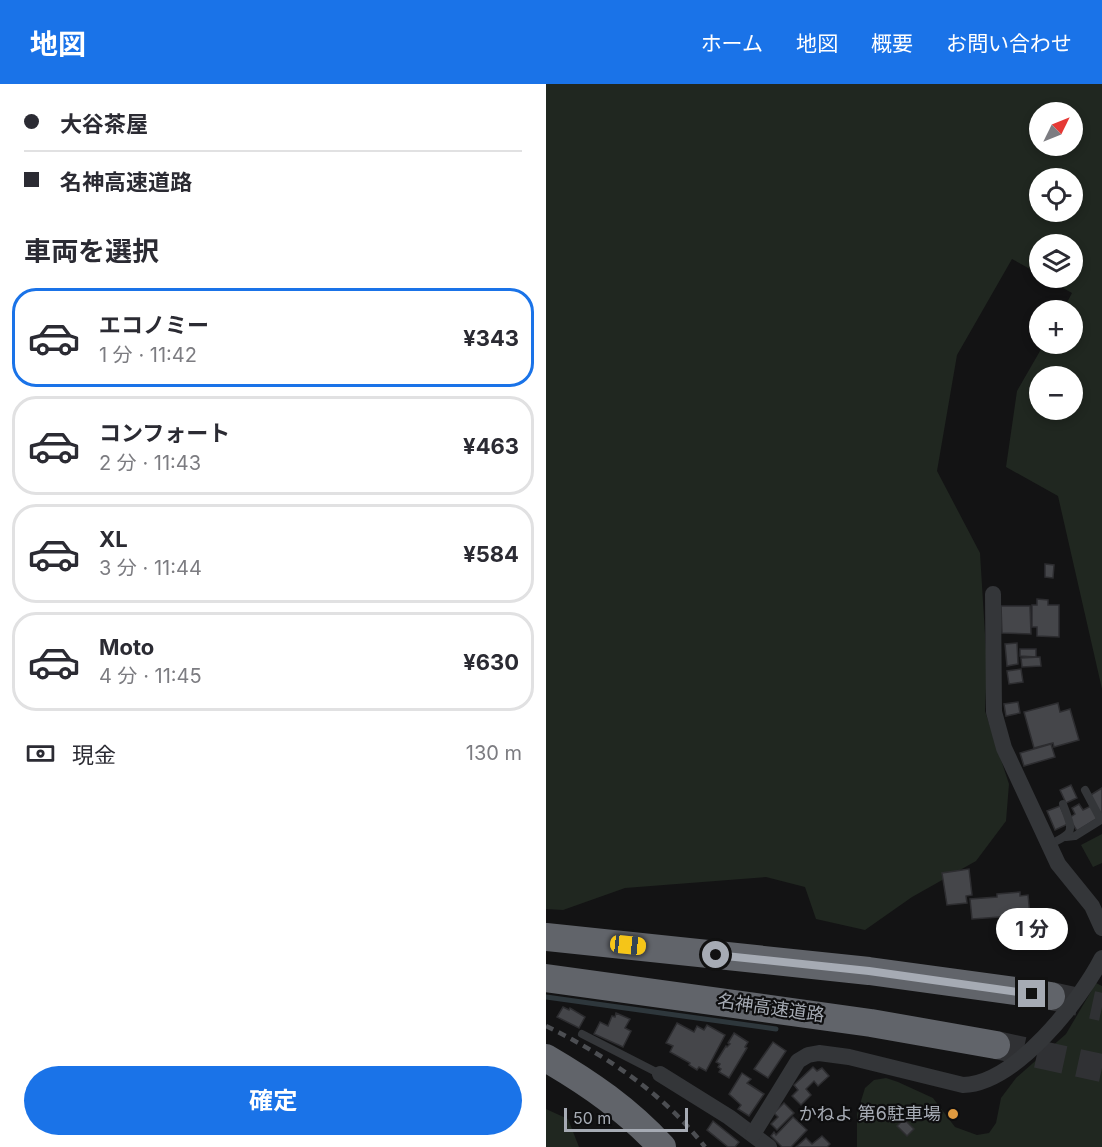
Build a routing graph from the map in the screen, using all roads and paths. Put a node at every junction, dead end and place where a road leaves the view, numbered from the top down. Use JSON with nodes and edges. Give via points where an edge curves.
{"nodes":[{"id":1,"x":993,"y":594,"type":"dead end"},
{"id":2,"x":1085,"y":790,"type":"dead end"},
{"id":3,"x":1063,"y":804,"type":"dead end"},
{"id":4,"x":1066,"y":837,"type":"junction"},
{"id":5,"x":1048,"y":845,"type":"junction"},
{"id":6,"x":1102,"y":928,"type":"edge"},
{"id":7,"x":546,"y":937,"type":"edge"},
{"id":8,"x":1102,"y":958,"type":"edge"},
{"id":9,"x":546,"y":978,"type":"edge"},
{"id":10,"x":1051,"y":996,"type":"tunnel mouth"},
{"id":11,"x":582,"y":1034,"type":"dead end"},
{"id":12,"x":996,"y":1045,"type":"tunnel mouth"},
{"id":13,"x":546,"y":1058,"type":"edge"},
{"id":14,"x":660,"y":1074,"type":"joint"},
{"id":15,"x":753,"y":1134,"type":"junction"},
{"id":16,"x":662,"y":1147,"type":"edge"},
{"id":17,"x":769,"y":1147,"type":"edge"}],
"edges":[{"from":1,"to":5,"type":"street","via":[[994,712],[1004,748]]},
{"from":2,"to":4,"type":"lane","via":[[1101,820],[1075,836]]},
{"from":3,"to":4,"type":"lane","via":[[1071,826]]},
{"from":4,"to":5,"type":"lane"},
{"from":5,"to":6,"type":"street","via":[[1058,864],[1092,906]]},
{"from":7,"to":10,"type":"highway","via":[[869,971]]},
{"from":8,"to":15,"type":"street","via":[[1087,986],[1038,1042],[989,1079],[963,1086],[849,1057],[808,1055],[798,1061]]},
{"from":9,"to":12,"type":"highway","name":"名神高速道路","via":[[871,1023]]},
{"from":11,"to":14,"type":"lane"},
{"from":13,"to":16,"type":"highway","via":[[610,1098]]},
{"from":14,"to":15,"type":"street"},
{"from":15,"to":17,"type":"street"}]}
